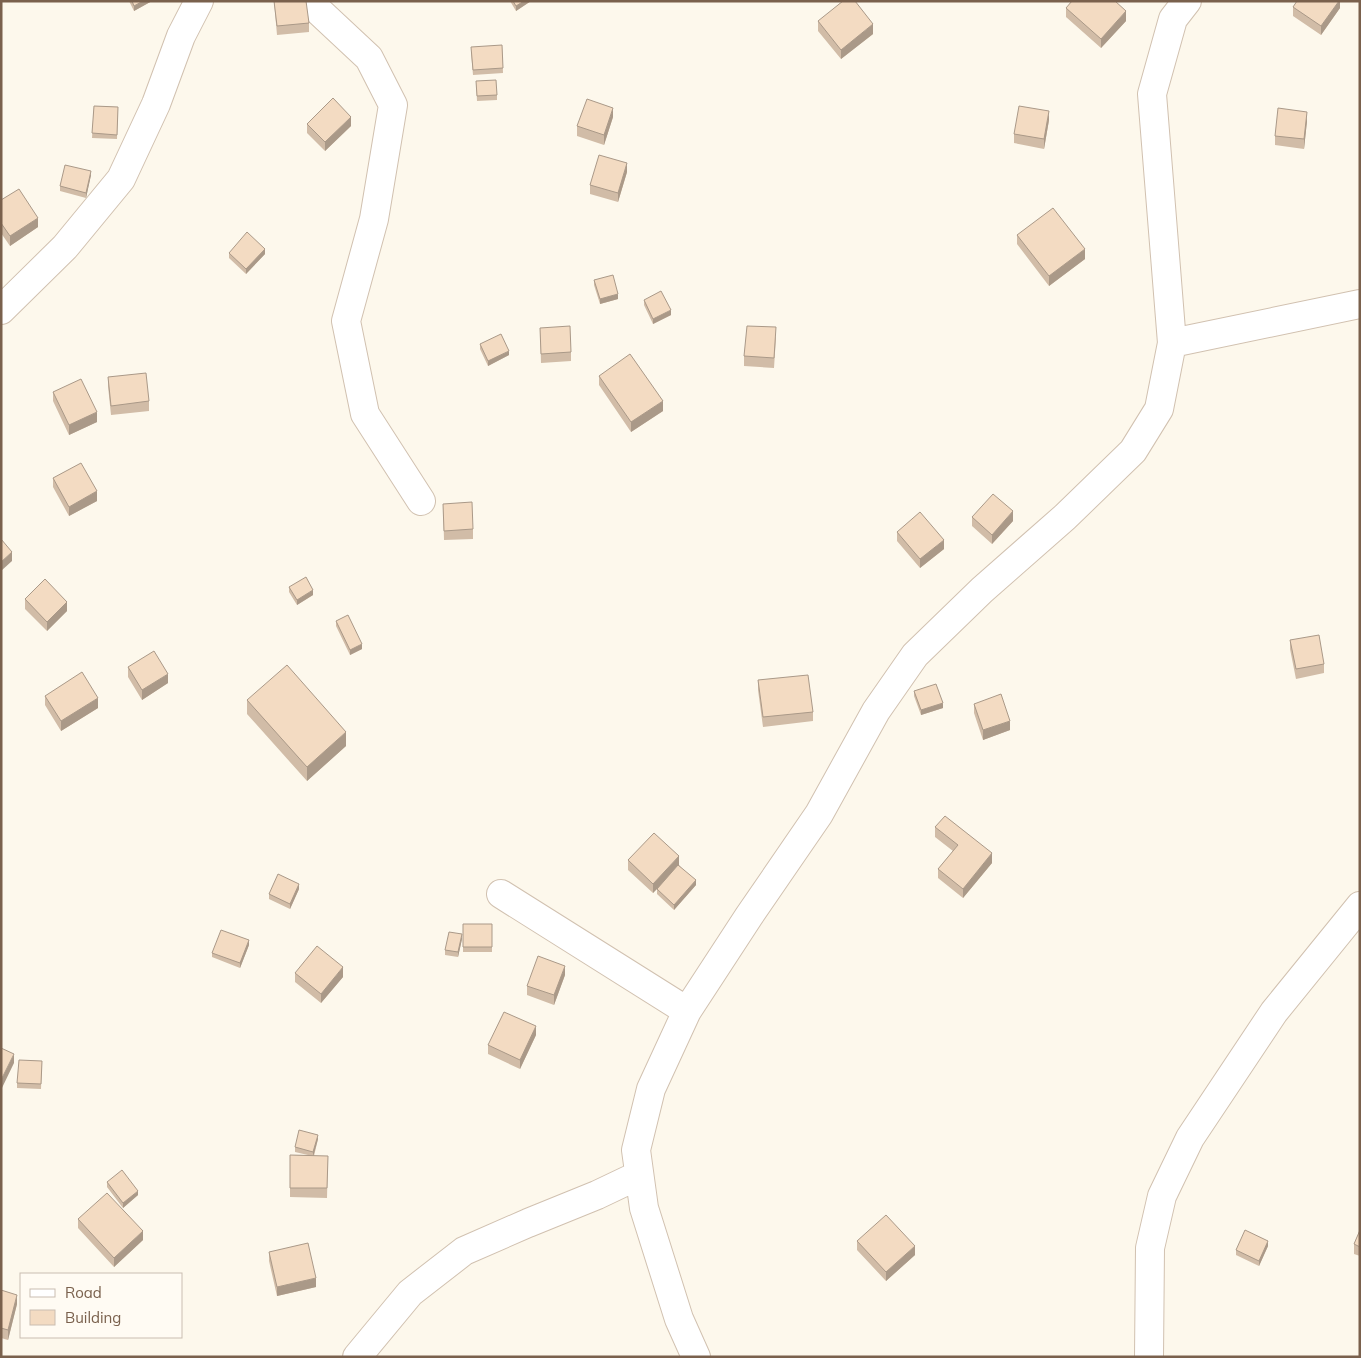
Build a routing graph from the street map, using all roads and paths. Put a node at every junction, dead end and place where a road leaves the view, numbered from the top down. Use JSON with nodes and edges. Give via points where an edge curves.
{"nodes":[{"id":1,"x":199,"y":1,"type":"edge"},
{"id":2,"x":308,"y":1,"type":"edge"},
{"id":3,"x":1187,"y":1,"type":"edge"},
{"id":4,"x":1360,"y":304,"type":"edge"},
{"id":5,"x":1,"y":310,"type":"edge"},
{"id":6,"x":1172,"y":343,"type":"junction"},
{"id":7,"x":421,"y":501,"type":"dead end"},
{"id":8,"x":501,"y":894,"type":"dead end"},
{"id":9,"x":1360,"y":906,"type":"edge"},
{"id":10,"x":687,"y":1011,"type":"junction"},
{"id":11,"x":639,"y":1175,"type":"junction"},
{"id":12,"x":357,"y":1357,"type":"edge"},
{"id":13,"x":696,"y":1357,"type":"edge"},
{"id":14,"x":1149,"y":1357,"type":"edge"}],
"edges":[{"from":1,"to":5,"type":"street","via":[[180,36],[156,104],[121,179],[65,248]]},
{"from":2,"to":7,"type":"street","via":[[369,58],[393,105],[374,219],[346,321],[365,414]]},
{"from":3,"to":6,"type":"street","via":[[1173,19],[1152,94]]},
{"from":4,"to":6,"type":"street"},
{"from":6,"to":10,"type":"street","via":[[1158,409],[1133,451],[915,655],[876,711],[819,814]]},
{"from":8,"to":10,"type":"street"},
{"from":9,"to":14,"type":"street","via":[[1274,1012],[1190,1138],[1162,1196],[1150,1248]]},
{"from":10,"to":11,"type":"street","via":[[651,1089],[636,1150]]},
{"from":11,"to":12,"type":"street","via":[[597,1196],[464,1251],[410,1293]]},
{"from":11,"to":13,"type":"street","via":[[644,1208],[679,1319]]}]}
